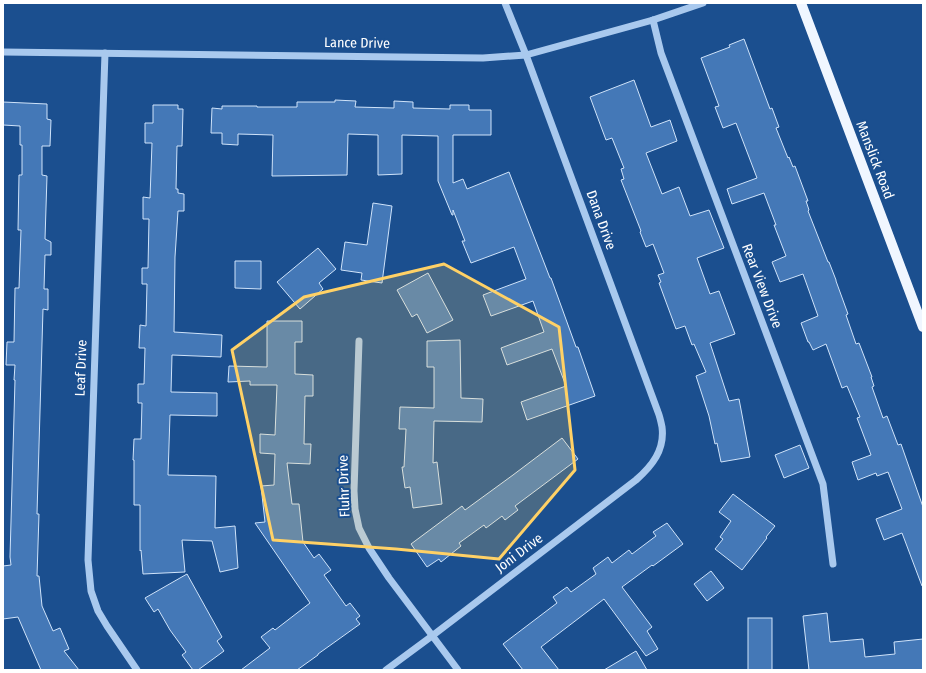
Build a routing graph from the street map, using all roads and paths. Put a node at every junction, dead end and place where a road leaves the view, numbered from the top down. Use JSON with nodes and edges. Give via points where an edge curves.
{"nodes":[{"id":1,"x":505,"y":3,"type":"edge"},
{"id":2,"x":703,"y":3,"type":"edge"},
{"id":3,"x":801,"y":3,"type":"edge"},
{"id":4,"x":653,"y":20,"type":"junction"},
{"id":5,"x":3,"y":52,"type":"edge"},
{"id":6,"x":105,"y":53,"type":"junction"},
{"id":7,"x":526,"y":55,"type":"junction"},
{"id":8,"x":923,"y":326,"type":"edge"},
{"id":9,"x":358,"y":341,"type":"dead end"},
{"id":10,"x":660,"y":448,"type":"joint"},
{"id":11,"x":833,"y":564,"type":"dead end"},
{"id":12,"x":432,"y":636,"type":"junction"},
{"id":13,"x":137,"y":670,"type":"edge"},
{"id":14,"x":386,"y":670,"type":"edge"},
{"id":15,"x":458,"y":670,"type":"edge"}],
"edges":[{"from":1,"to":7,"type":"street","name":"Dana Drive"},
{"from":2,"to":4,"type":"street","name":"Lance Drive"},
{"from":3,"to":8,"type":"main road","name":"Manslick Road"},
{"from":4,"to":7,"type":"street","name":"Lance Drive"},
{"from":4,"to":11,"type":"street","name":"Rear View Drive","via":[[662,53],[823,484]]},
{"from":5,"to":6,"type":"street","name":"Lance Drive"},
{"from":6,"to":7,"type":"street","name":"Lance Drive","via":[[483,58]]},
{"from":6,"to":13,"type":"street","name":"Leaf Drive","via":[[88,560],[91,591],[98,611]]},
{"from":7,"to":10,"type":"street","name":"Dana Drive","via":[[658,412],[662,428]]},
{"from":9,"to":12,"type":"street","name":"Fluhr Drive","via":[[354,491],[359,528],[389,578]]},
{"from":10,"to":12,"type":"street","name":"Joni Drive","via":[[649,468],[636,480]]},
{"from":12,"to":14,"type":"street","name":"Joni Drive"},
{"from":12,"to":15,"type":"street","name":"Fluhr Drive"}]}
